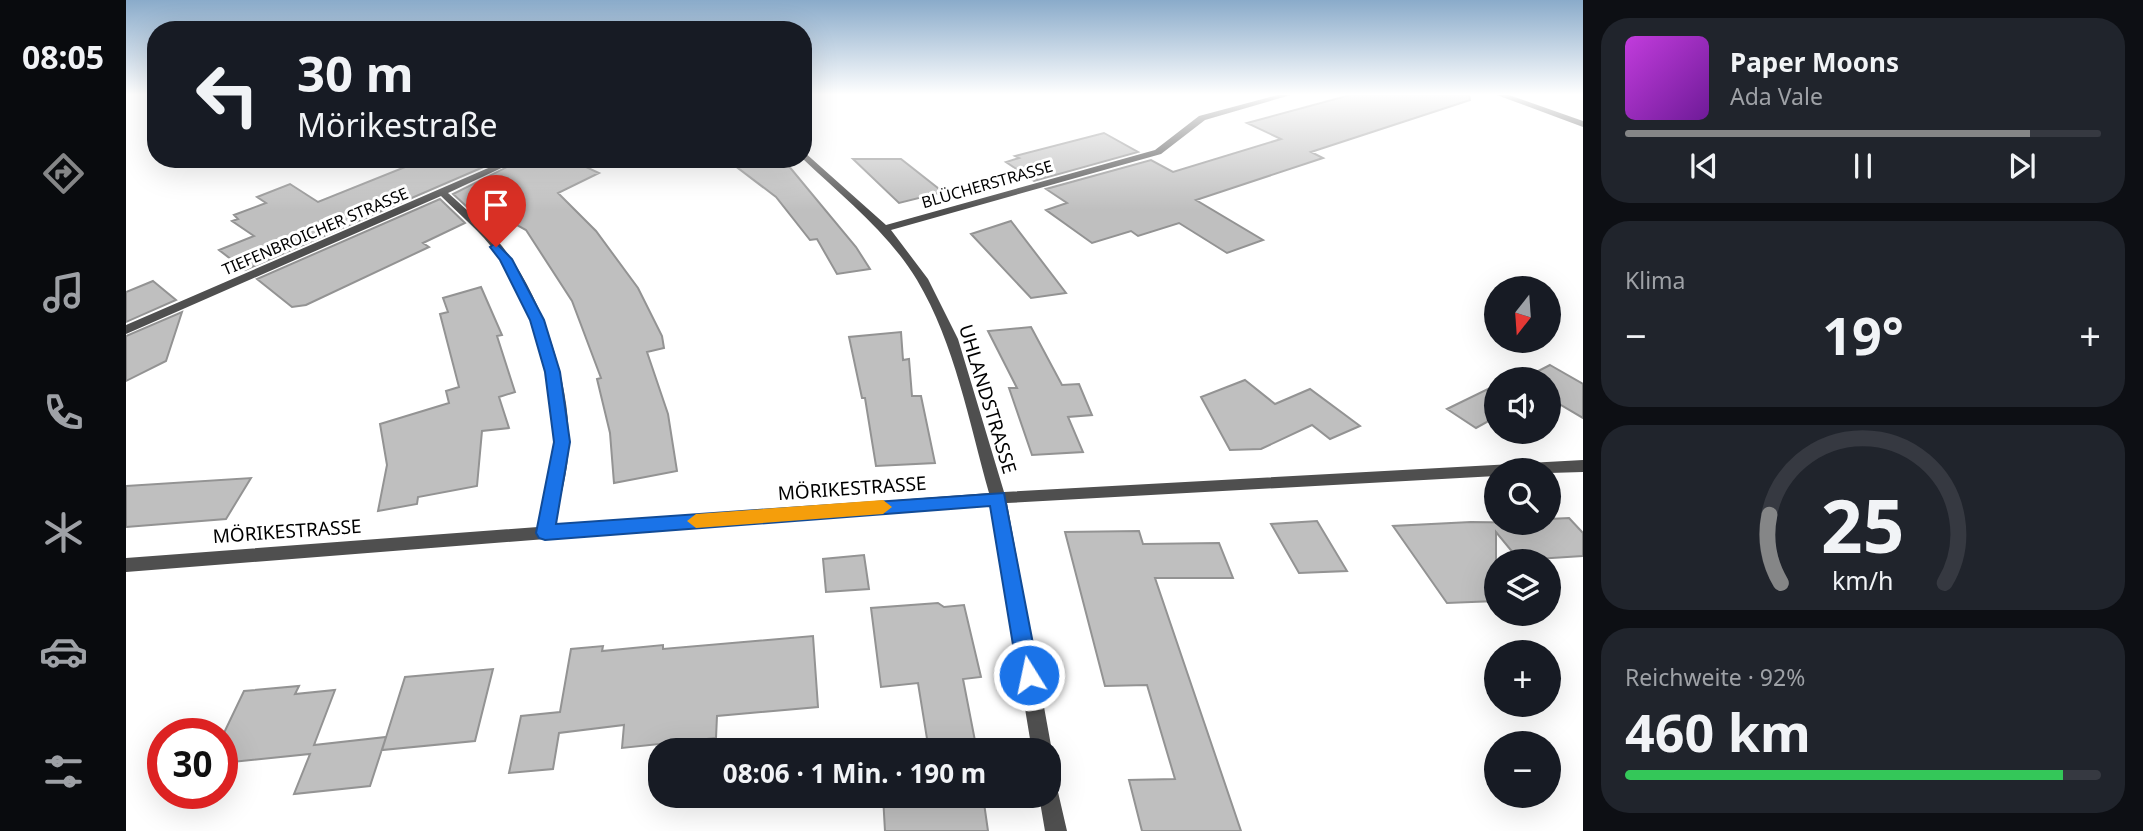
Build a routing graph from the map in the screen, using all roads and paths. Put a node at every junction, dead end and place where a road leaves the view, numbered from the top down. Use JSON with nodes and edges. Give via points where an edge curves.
{"nodes":[{"id":1,"x":1183,"y":133,"type":"edge"},
{"id":2,"x":812,"y":162,"type":"edge"},
{"id":3,"x":497,"y":168,"type":"edge"},
{"id":4,"x":443,"y":192,"type":"junction"},
{"id":5,"x":884,"y":229,"type":"junction"},
{"id":6,"x":126,"y":330,"type":"edge"},
{"id":7,"x":1583,"y":466,"type":"edge"},
{"id":8,"x":998,"y":498,"type":"junction"},
{"id":9,"x":545,"y":533,"type":"junction"},
{"id":10,"x":126,"y":565,"type":"edge"},
{"id":11,"x":1040,"y":738,"type":"edge"},
{"id":12,"x":1052,"y":808,"type":"edge"},
{"id":13,"x":1056,"y":831,"type":"edge"}],
"edges":[{"from":1,"to":5,"type":"street","name":"BLÜCHERSTRASSE","via":[[1158,152]]},
{"from":2,"to":5,"type":"street","name":"UHLANDSTRASSE"},
{"from":3,"to":4,"type":"street","name":"TIEFENBROICHER STRASSE"},
{"from":4,"to":6,"type":"street","name":"TIEFENBROICHER STRASSE"},
{"from":4,"to":9,"type":"street","via":[[506,259],[537,320],[553,372],[562,442]]},
{"from":5,"to":8,"type":"street","name":"UHLANDSTRASSE","via":[[922,279],[952,339]]},
{"from":7,"to":8,"type":"street","name":"MÖRIKESTRASSE"},
{"from":8,"to":9,"type":"street","name":"MÖRIKESTRASSE"},
{"from":8,"to":11,"type":"street","name":"UHLANDSTRASSE"},
{"from":9,"to":10,"type":"street","name":"MÖRIKESTRASSE"},
{"from":12,"to":13,"type":"street"}]}
